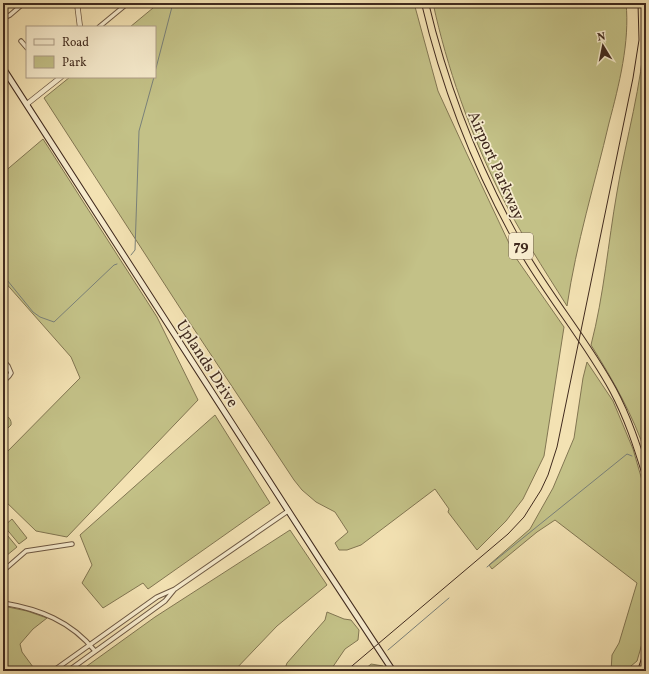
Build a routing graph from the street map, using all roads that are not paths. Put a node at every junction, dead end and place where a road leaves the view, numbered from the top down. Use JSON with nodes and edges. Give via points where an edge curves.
{"nodes":[{"id":1,"x":24,"y":3,"type":"edge"},
{"id":2,"x":77,"y":3,"type":"edge"},
{"id":3,"x":128,"y":3,"type":"edge"},
{"id":4,"x":425,"y":3,"type":"edge"},
{"id":5,"x":3,"y":13,"type":"edge"},
{"id":6,"x":80,"y":26,"type":"edge"},
{"id":7,"x":100,"y":26,"type":"edge"},
{"id":8,"x":21,"y":40,"type":"dead end"},
{"id":9,"x":26,"y":45,"type":"edge"},
{"id":10,"x":3,"y":68,"type":"edge"},
{"id":11,"x":59,"y":78,"type":"edge"},
{"id":12,"x":27,"y":104,"type":"junction"},
{"id":13,"x":3,"y":360,"type":"edge"},
{"id":14,"x":3,"y":382,"type":"edge"},
{"id":15,"x":646,"y":475,"type":"edge"},
{"id":16,"x":288,"y":511,"type":"junction"},
{"id":17,"x":72,"y":544,"type":"dead end"},
{"id":18,"x":3,"y":571,"type":"edge"},
{"id":19,"x":175,"y":589,"type":"junction"},
{"id":20,"x":3,"y":602,"type":"edge"},
{"id":21,"x":90,"y":645,"type":"junction"},
{"id":22,"x":94,"y":651,"type":"junction"},
{"id":23,"x":646,"y":656,"type":"edge"},
{"id":24,"x":646,"y":664,"type":"edge"},
{"id":25,"x":53,"y":671,"type":"edge"},
{"id":26,"x":68,"y":671,"type":"edge"},
{"id":27,"x":393,"y":671,"type":"edge"},
{"id":28,"x":641,"y":671,"type":"edge"},
{"id":29,"x":644,"y":671,"type":"edge"}],
"edges":[{"from":1,"to":5,"type":"street","via":[[8,16]]},
{"from":2,"to":6,"type":"street"},
{"from":3,"to":7,"type":"street"},
{"from":4,"to":15,"type":"highway","name":"Airport Parkway","number":"79","via":[[447,82],[481,169],[536,273],[612,390],[631,429]]},
{"from":8,"to":9,"type":"street"},
{"from":10,"to":12,"type":"main road","name":"Uplands Drive"},
{"from":11,"to":12,"type":"street"},
{"from":12,"to":16,"type":"main road","name":"Uplands Drive"},
{"from":13,"to":14,"type":"street","via":[[10,369],[9,376]]},
{"from":16,"to":19,"type":"street"},
{"from":16,"to":27,"type":"main road","name":"Uplands Drive"},
{"from":17,"to":18,"type":"street","via":[[26,551]]},
{"from":19,"to":21,"type":"street","via":[[157,597]]},
{"from":19,"to":22,"type":"street","via":[[165,601]]},
{"from":20,"to":21,"type":"street","via":[[41,612],[77,633]]},
{"from":21,"to":22,"type":"street"},
{"from":21,"to":25,"type":"street"},
{"from":22,"to":26,"type":"street"},
{"from":23,"to":28,"type":"highway"},
{"from":24,"to":29,"type":"highway"}]}
